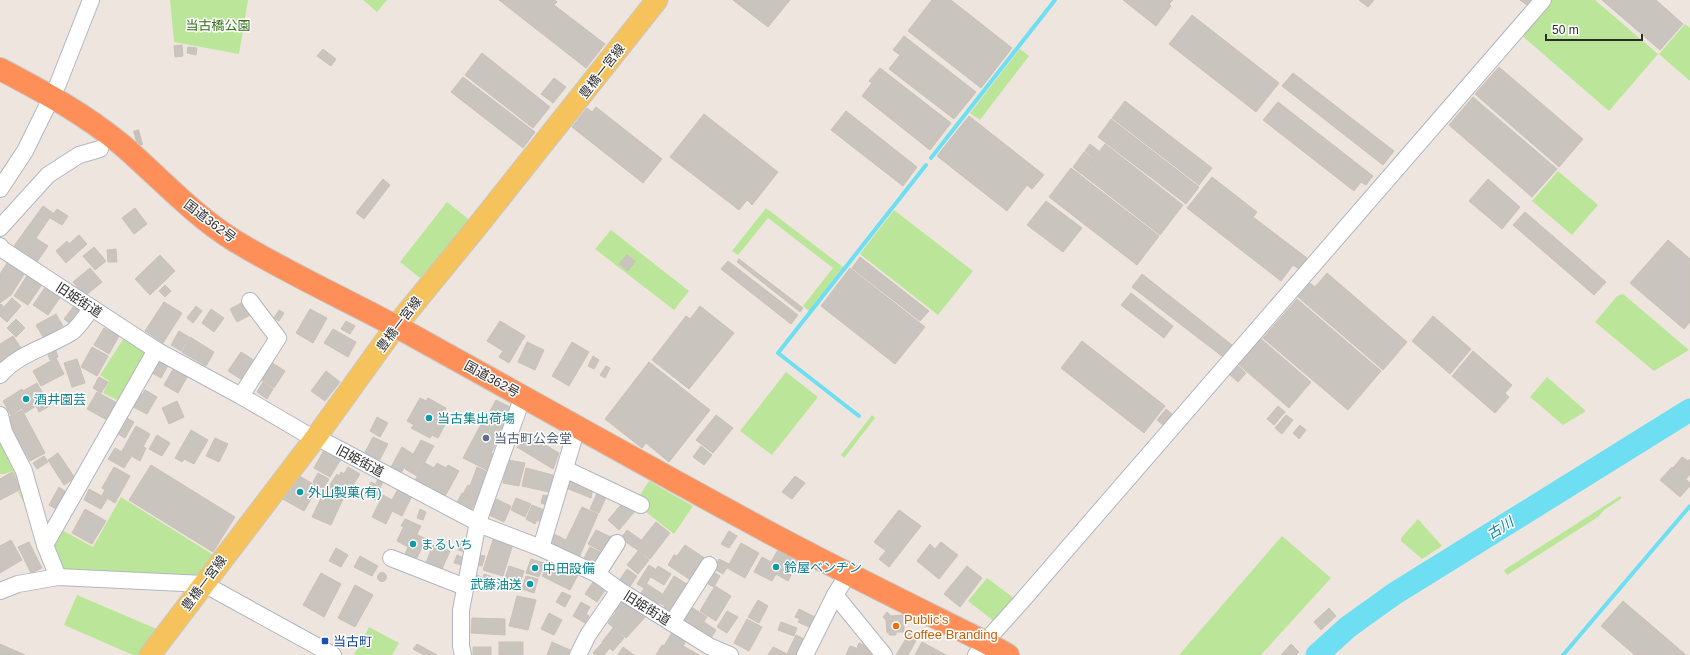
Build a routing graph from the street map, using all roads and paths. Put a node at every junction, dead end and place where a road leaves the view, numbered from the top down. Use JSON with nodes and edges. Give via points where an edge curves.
{"nodes":[{"id":1,"x":91,"y":0,"type":"edge"},
{"id":2,"x":100,"y":0,"type":"edge"},
{"id":3,"x":657,"y":0,"type":"edge"},
{"id":4,"x":1543,"y":0,"type":"edge"},
{"id":5,"x":80,"y":28,"type":"junction"},
{"id":6,"x":0,"y":69,"type":"edge"},
{"id":7,"x":46,"y":94,"type":"junction"},
{"id":8,"x":100,"y":149,"type":"tunnel mouth"},
{"id":9,"x":0,"y":189,"type":"edge"},
{"id":10,"x":0,"y":228,"type":"edge"},
{"id":11,"x":1,"y":249,"type":"edge"},
{"id":12,"x":250,"y":301,"type":"dead end"},
{"id":13,"x":92,"y":308,"type":"junction"},
{"id":14,"x":396,"y":326,"type":"junction"},
{"id":15,"x":156,"y":350,"type":"junction"},
{"id":16,"x":0,"y":375,"type":"edge"},
{"id":17,"x":241,"y":396,"type":"junction"},
{"id":18,"x":522,"y":396,"type":"junction"},
{"id":19,"x":0,"y":415,"type":"edge"},
{"id":20,"x":577,"y":428,"type":"junction"},
{"id":21,"x":316,"y":438,"type":"junction"},
{"id":22,"x":565,"y":470,"type":"junction"},
{"id":23,"x":642,"y":505,"type":"dead end"},
{"id":24,"x":478,"y":522,"type":"junction"},
{"id":25,"x":46,"y":544,"type":"junction"},
{"id":26,"x":617,"y":544,"type":"dead end"},
{"id":27,"x":541,"y":548,"type":"junction"},
{"id":28,"x":391,"y":558,"type":"dead end"},
{"id":29,"x":709,"y":565,"type":"dead end"},
{"id":30,"x":597,"y":574,"type":"junction"},
{"id":31,"x":848,"y":574,"type":"junction"},
{"id":32,"x":58,"y":577,"type":"junction"},
{"id":33,"x":204,"y":584,"type":"junction"},
{"id":34,"x":465,"y":587,"type":"junction"},
{"id":35,"x":619,"y":590,"type":"junction"},
{"id":36,"x":0,"y":591,"type":"edge"},
{"id":37,"x":836,"y":595,"type":"junction"},
{"id":38,"x":672,"y":623,"type":"junction"},
{"id":39,"x":981,"y":648,"type":"edge"},
{"id":40,"x":150,"y":655,"type":"edge"},
{"id":41,"x":333,"y":655,"type":"edge"},
{"id":42,"x":463,"y":655,"type":"edge"},
{"id":43,"x":578,"y":655,"type":"edge"},
{"id":44,"x":730,"y":655,"type":"edge"},
{"id":45,"x":805,"y":655,"type":"edge"},
{"id":46,"x":884,"y":655,"type":"edge"},
{"id":47,"x":1008,"y":655,"type":"edge"}],
"edges":[{"from":1,"to":5,"type":"street"},
{"from":2,"to":5,"type":"street"},
{"from":3,"to":14,"type":"main road","name":"豊橋一宮線"},
{"from":4,"to":39,"type":"street"},
{"from":5,"to":7,"type":"street"},
{"from":6,"to":7,"type":"highway","name":"国道362号"},
{"from":7,"to":9,"type":"street","via":[[24,151]]},
{"from":7,"to":14,"type":"highway","name":"国道362号","via":[[119,142],[180,198],[233,240]]},
{"from":8,"to":10,"type":"street","via":[[80,155],[48,175]]},
{"from":11,"to":13,"type":"street","name":"旧姫街道"},
{"from":12,"to":17,"type":"street","via":[[278,338]]},
{"from":13,"to":15,"type":"street","name":"旧姫街道"},
{"from":13,"to":16,"type":"street","via":[[73,331],[8,366]]},
{"from":14,"to":18,"type":"highway","name":"国道362号"},
{"from":14,"to":21,"type":"main road","name":"豊橋一宮線"},
{"from":15,"to":17,"type":"street","name":"旧姫街道"},
{"from":15,"to":25,"type":"street"},
{"from":17,"to":21,"type":"street","name":"旧姫街道"},
{"from":18,"to":20,"type":"highway","name":"国道362号"},
{"from":18,"to":24,"type":"street"},
{"from":19,"to":25,"type":"street","via":[[4,432],[24,471]]},
{"from":20,"to":22,"type":"street"},
{"from":20,"to":31,"type":"highway","name":"国道362号"},
{"from":21,"to":24,"type":"street","name":"旧姫街道"},
{"from":21,"to":33,"type":"main road","name":"豊橋一宮線"},
{"from":22,"to":23,"type":"street"},
{"from":22,"to":27,"type":"street"},
{"from":24,"to":27,"type":"street","name":"旧姫街道"},
{"from":24,"to":34,"type":"street"},
{"from":25,"to":32,"type":"street"},
{"from":26,"to":30,"type":"street"},
{"from":27,"to":30,"type":"street","name":"旧姫街道"},
{"from":28,"to":34,"type":"street"},
{"from":29,"to":38,"type":"street"},
{"from":30,"to":35,"type":"street","name":"旧姫街道"},
{"from":31,"to":37,"type":"street"},
{"from":31,"to":39,"type":"highway","name":"国道362号"},
{"from":32,"to":33,"type":"street"},
{"from":32,"to":36,"type":"street","via":[[18,584]]},
{"from":33,"to":40,"type":"main road","name":"豊橋一宮線"},
{"from":33,"to":41,"type":"street"},
{"from":34,"to":42,"type":"street","via":[[461,610]]},
{"from":35,"to":38,"type":"street","name":"旧姫街道"},
{"from":35,"to":43,"type":"street","via":[[588,635]]},
{"from":37,"to":45,"type":"street"},
{"from":37,"to":46,"type":"street"},
{"from":38,"to":44,"type":"street","name":"旧姫街道","via":[[709,646]]},
{"from":39,"to":47,"type":"highway","name":"国道362号"}]}
